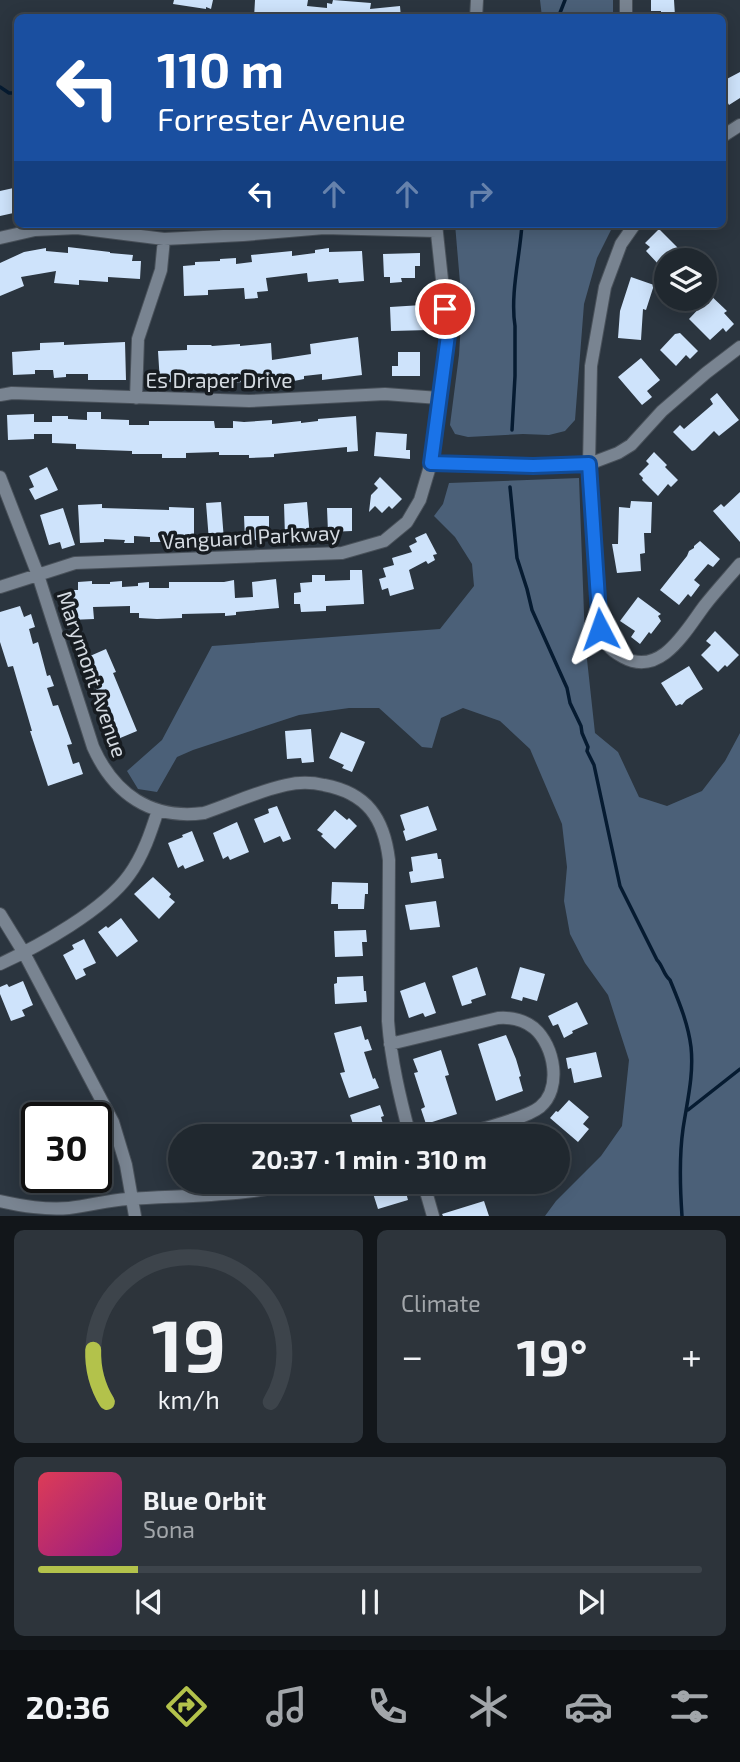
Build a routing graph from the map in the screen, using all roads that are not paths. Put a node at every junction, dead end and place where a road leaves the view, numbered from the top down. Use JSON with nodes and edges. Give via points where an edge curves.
{"nodes":[{"id":1,"x":436,"y":228,"type":"edge"},
{"id":2,"x":632,"y":228,"type":"edge"},
{"id":3,"x":0,"y":238,"type":"edge"},
{"id":4,"x":164,"y":239,"type":"junction"},
{"id":5,"x":740,"y":347,"type":"edge"},
{"id":6,"x":0,"y":396,"type":"edge"},
{"id":7,"x":136,"y":398,"type":"junction"},
{"id":8,"x":439,"y":398,"type":"junction"},
{"id":9,"x":431,"y":463,"type":"junction"},
{"id":10,"x":589,"y":464,"type":"junction"},
{"id":11,"x":0,"y":477,"type":"edge"},
{"id":12,"x":740,"y":564,"type":"edge"},
{"id":13,"x":38,"y":575,"type":"junction"},
{"id":14,"x":0,"y":587,"type":"edge"},
{"id":15,"x":158,"y":810,"type":"junction"},
{"id":16,"x":0,"y":914,"type":"edge"},
{"id":17,"x":24,"y":953,"type":"junction"},
{"id":18,"x":0,"y":964,"type":"edge"},
{"id":19,"x":390,"y":1044,"type":"junction"},
{"id":20,"x":407,"y":1124,"type":"edge"},
{"id":21,"x":494,"y":1124,"type":"edge"},
{"id":22,"x":240,"y":1194,"type":"edge"},
{"id":23,"x":427,"y":1194,"type":"edge"},
{"id":24,"x":132,"y":1199,"type":"junction"},
{"id":25,"x":0,"y":1201,"type":"edge"},
{"id":26,"x":135,"y":1216,"type":"edge"},
{"id":27,"x":433,"y":1216,"type":"edge"}],
"edges":[{"from":1,"to":4,"type":"street","via":[[324,228]]},
{"from":1,"to":8,"type":"street","name":"Vanguard Parkway","via":[[448,335]]},
{"from":2,"to":10,"type":"street","via":[[605,287],[591,366]]},
{"from":3,"to":4,"type":"street","via":[[77,228]]},
{"from":4,"to":7,"type":"street","via":[[161,270],[138,339]]},
{"from":5,"to":10,"type":"street","via":[[662,411],[631,445]]},
{"from":6,"to":7,"type":"street","name":"Es Draper Drive"},
{"from":7,"to":8,"type":"street","name":"Es Draper Drive","via":[[250,401],[385,394]]},
{"from":8,"to":9,"type":"street","name":"Vanguard Parkway"},
{"from":9,"to":10,"type":"street"},
{"from":9,"to":13,"type":"street","name":"Vanguard Parkway","via":[[420,500],[407,523],[384,541],[342,553],[75,563]]},
{"from":10,"to":12,"type":"street","via":[[600,629],[606,645],[616,653],[630,661],[661,658]]},
{"from":11,"to":13,"type":"street","name":"Marymont Avenue"},
{"from":13,"to":14,"type":"street"},
{"from":13,"to":15,"type":"street","name":"Marymont Avenue","via":[[99,761],[117,785]]},
{"from":15,"to":17,"type":"street","via":[[129,875],[81,918]]},
{"from":15,"to":19,"type":"street","name":"Marymont Avenue","via":[[204,813],[303,782],[339,789],[368,806],[382,826],[389,860]]},
{"from":16,"to":17,"type":"street"},
{"from":17,"to":18,"type":"street"},
{"from":17,"to":24,"type":"street","via":[[113,1122]]},
{"from":19,"to":20,"type":"street","name":"Marymont Avenue"},
{"from":19,"to":21,"type":"street","via":[[498,1018],[516,1019],[534,1028],[546,1043],[553,1068],[550,1094],[532,1112]]},
{"from":22,"to":24,"type":"street"},
{"from":23,"to":27,"type":"street"},
{"from":24,"to":25,"type":"street","via":[[36,1209]]},
{"from":24,"to":26,"type":"street"}]}
